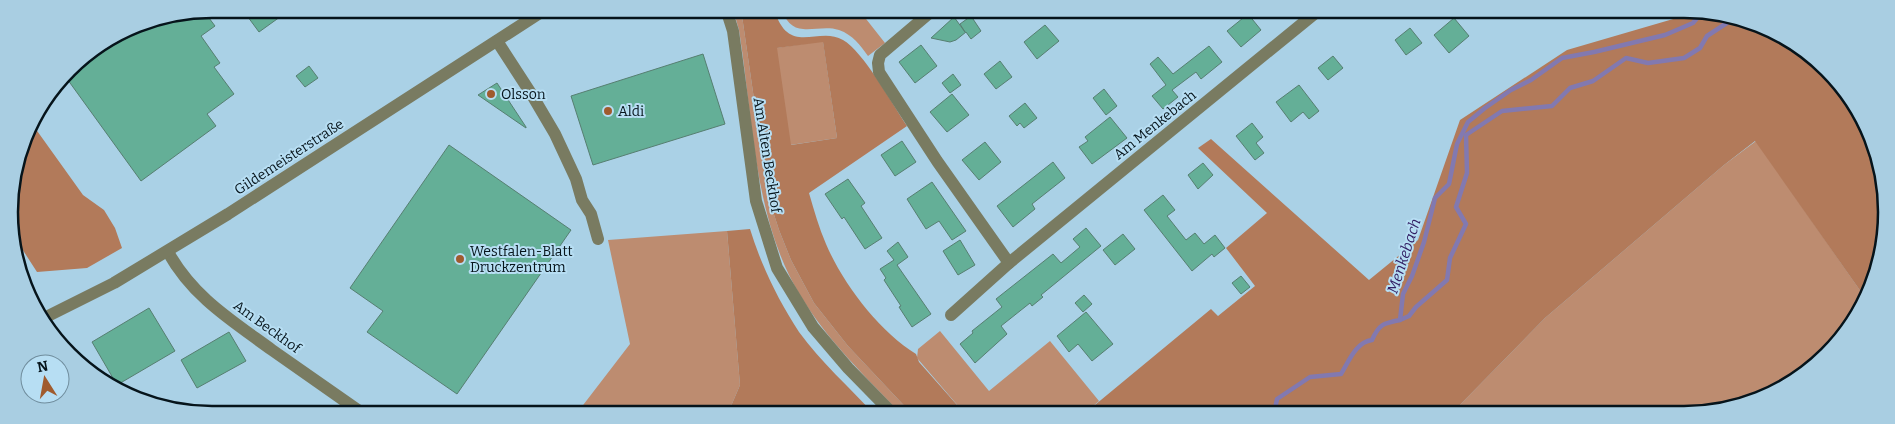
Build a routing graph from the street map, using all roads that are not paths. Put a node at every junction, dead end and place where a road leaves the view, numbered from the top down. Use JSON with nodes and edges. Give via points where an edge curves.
{"nodes":[{"id":1,"x":532,"y":18,"type":"edge"},
{"id":2,"x":729,"y":18,"type":"edge"},
{"id":3,"x":923,"y":18,"type":"edge"},
{"id":4,"x":1309,"y":18,"type":"edge"},
{"id":5,"x":497,"y":41,"type":"junction"},
{"id":6,"x":598,"y":239,"type":"dead end"},
{"id":7,"x":168,"y":252,"type":"junction"},
{"id":8,"x":1009,"y":263,"type":"junction"},
{"id":9,"x":951,"y":315,"type":"dead end"},
{"id":10,"x":48,"y":316,"type":"edge"},
{"id":11,"x":351,"y":406,"type":"edge"},
{"id":12,"x":885,"y":406,"type":"edge"}],
"edges":[{"from":1,"to":5,"type":"street","name":"Gildemeisterstraße"},
{"from":2,"to":12,"type":"street","name":"Am Alten Beckhof","via":[[734,31],[756,201],[777,268],[813,327]]},
{"from":3,"to":8,"type":"street","via":[[880,55],[880,72],[937,161]]},
{"from":4,"to":8,"type":"street","name":"Am Menkebach"},
{"from":5,"to":6,"type":"street","via":[[555,134],[591,214]]},
{"from":5,"to":7,"type":"street","name":"Gildemeisterstraße"},
{"from":7,"to":10,"type":"street","name":"Gildemeisterstraße"},
{"from":7,"to":11,"type":"street","name":"Am Beckhof","via":[[192,287],[224,316]]},
{"from":8,"to":9,"type":"street","name":"Am Menkebach"}]}
